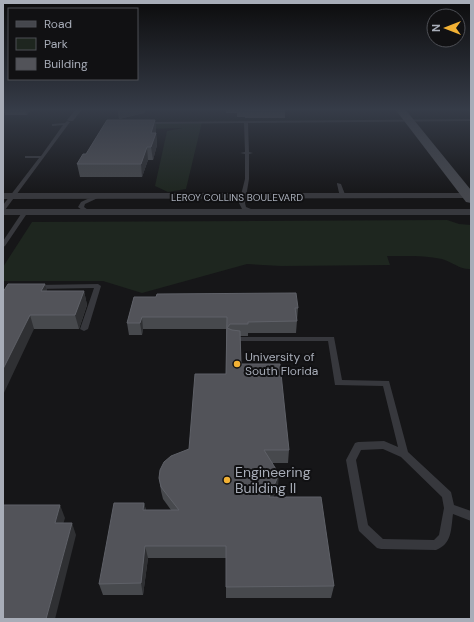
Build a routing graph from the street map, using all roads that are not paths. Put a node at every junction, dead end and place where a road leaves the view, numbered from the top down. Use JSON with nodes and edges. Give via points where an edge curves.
{"nodes":[{"id":1,"x":56,"y":138,"type":"edge"},
{"id":2,"x":247,"y":138,"type":"edge"},
{"id":3,"x":423,"y":138,"type":"edge"},
{"id":4,"x":27,"y":157,"type":"dead end"},
{"id":5,"x":42,"y":157,"type":"junction"},
{"id":6,"x":339,"y":184,"type":"dead end"},
{"id":7,"x":8,"y":196,"type":"edge"},
{"id":8,"x":98,"y":196,"type":"junction"},
{"id":9,"x":242,"y":197,"type":"junction"},
{"id":10,"x":343,"y":197,"type":"junction"},
{"id":11,"x":470,"y":197,"type":"edge"},
{"id":12,"x":3,"y":209,"type":"edge"},
{"id":13,"x":3,"y":212,"type":"edge"},
{"id":14,"x":25,"y":212,"type":"junction"},
{"id":15,"x":89,"y":212,"type":"junction"},
{"id":16,"x":471,"y":212,"type":"edge"},
{"id":17,"x":254,"y":213,"type":"junction"},
{"id":18,"x":3,"y":245,"type":"edge"},
{"id":19,"x":27,"y":287,"type":"edge"},
{"id":20,"x":84,"y":329,"type":"dead end"},
{"id":21,"x":233,"y":339,"type":"edge"},
{"id":22,"x":404,"y":454,"type":"junction"},
{"id":23,"x":449,"y":508,"type":"junction"},
{"id":24,"x":471,"y":516,"type":"edge"}],
"edges":[{"from":1,"to":5,"type":"lane"},
{"from":2,"to":9,"type":"lane","via":[[247,179]]},
{"from":3,"to":11,"type":"street"},
{"from":4,"to":5,"type":"lane"},
{"from":5,"to":7,"type":"lane"},
{"from":6,"to":10,"type":"lane"},
{"from":7,"to":8,"type":"street","name":"LEROY COLLINS BOULEVARD"},
{"from":7,"to":12,"type":"lane"},
{"from":8,"to":9,"type":"street","name":"LEROY COLLINS BOULEVARD"},
{"from":8,"to":15,"type":"lane","via":[[80,207]]},
{"from":9,"to":10,"type":"street","name":"LEROY COLLINS BOULEVARD"},
{"from":9,"to":17,"type":"lane","via":[[244,208]]},
{"from":10,"to":11,"type":"street","name":"LEROY COLLINS BOULEVARD"},
{"from":13,"to":14,"type":"street","name":"LEROY COLLINS BOULEVARD"},
{"from":14,"to":15,"type":"street","name":"LEROY COLLINS BOULEVARD"},
{"from":14,"to":18,"type":"lane"},
{"from":15,"to":17,"type":"street","name":"LEROY COLLINS BOULEVARD"},
{"from":16,"to":17,"type":"street","name":"LEROY COLLINS BOULEVARD"},
{"from":19,"to":20,"type":"lane","via":[[98,286]]},
{"from":21,"to":22,"type":"lane","via":[[330,339],[338,383],[386,383]]},
{"from":22,"to":23,"type":"lane","via":[[447,495]]},
{"from":22,"to":23,"type":"lane","via":[[384,445],[370,443],[358,446],[351,460],[363,527],[381,544],[436,545],[444,538]]},
{"from":23,"to":24,"type":"lane"}]}
